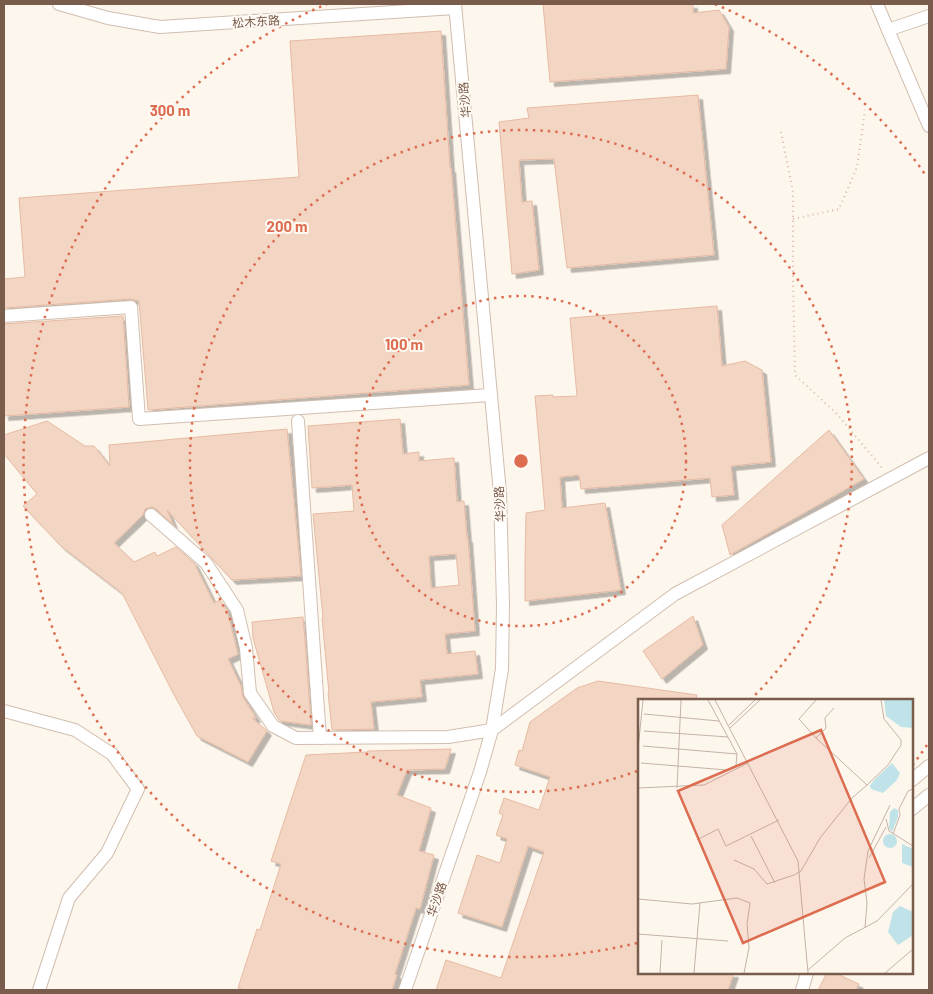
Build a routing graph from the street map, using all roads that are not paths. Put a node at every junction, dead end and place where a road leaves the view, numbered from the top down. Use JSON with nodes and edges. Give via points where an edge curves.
{"nodes":[{"id":1,"x":59,"y":4,"type":"edge"},
{"id":2,"x":877,"y":4,"type":"edge"},
{"id":3,"x":455,"y":6,"type":"edge"},
{"id":4,"x":929,"y":16,"type":"edge"},
{"id":5,"x":888,"y":30,"type":"junction"},
{"id":6,"x":929,"y":126,"type":"edge"},
{"id":7,"x":4,"y":316,"type":"edge"},
{"id":8,"x":490,"y":395,"type":"junction"},
{"id":9,"x":298,"y":421,"type":"dead end"},
{"id":10,"x":929,"y":458,"type":"edge"},
{"id":11,"x":151,"y":514,"type":"dead end"},
{"id":12,"x":4,"y":711,"type":"edge"},
{"id":13,"x":492,"y":730,"type":"junction"},
{"id":14,"x":320,"y":738,"type":"junction"},
{"id":15,"x":929,"y":766,"type":"edge"},
{"id":16,"x":913,"y":779,"type":"edge"},
{"id":17,"x":929,"y":795,"type":"edge"},
{"id":18,"x":913,"y":808,"type":"edge"},
{"id":19,"x":808,"y":974,"type":"edge"},
{"id":20,"x":39,"y":990,"type":"edge"},
{"id":21,"x":405,"y":990,"type":"edge"},
{"id":22,"x":802,"y":990,"type":"edge"}],
"edges":[{"from":1,"to":3,"type":"street","name":"松木东路","via":[[160,28]]},
{"from":2,"to":5,"type":"street"},
{"from":3,"to":8,"type":"street","name":"华沙路"},
{"from":4,"to":5,"type":"street"},
{"from":5,"to":6,"type":"street"},
{"from":7,"to":8,"type":"street","via":[[131,307],[139,419]]},
{"from":8,"to":13,"type":"street","name":"华沙路","via":[[500,493],[503,604],[502,668]]},
{"from":9,"to":14,"type":"street"},
{"from":10,"to":13,"type":"street","via":[[674,594]]},
{"from":11,"to":14,"type":"street","via":[[206,563],[237,610],[246,648],[250,693],[273,726],[296,738]]},
{"from":12,"to":20,"type":"street","via":[[75,730],[112,754],[138,789],[107,852],[69,898]]},
{"from":13,"to":14,"type":"street","via":[[448,737]]},
{"from":13,"to":21,"type":"street","name":"华沙路"},
{"from":15,"to":16,"type":"street"},
{"from":17,"to":18,"type":"street"},
{"from":19,"to":22,"type":"street"}]}
